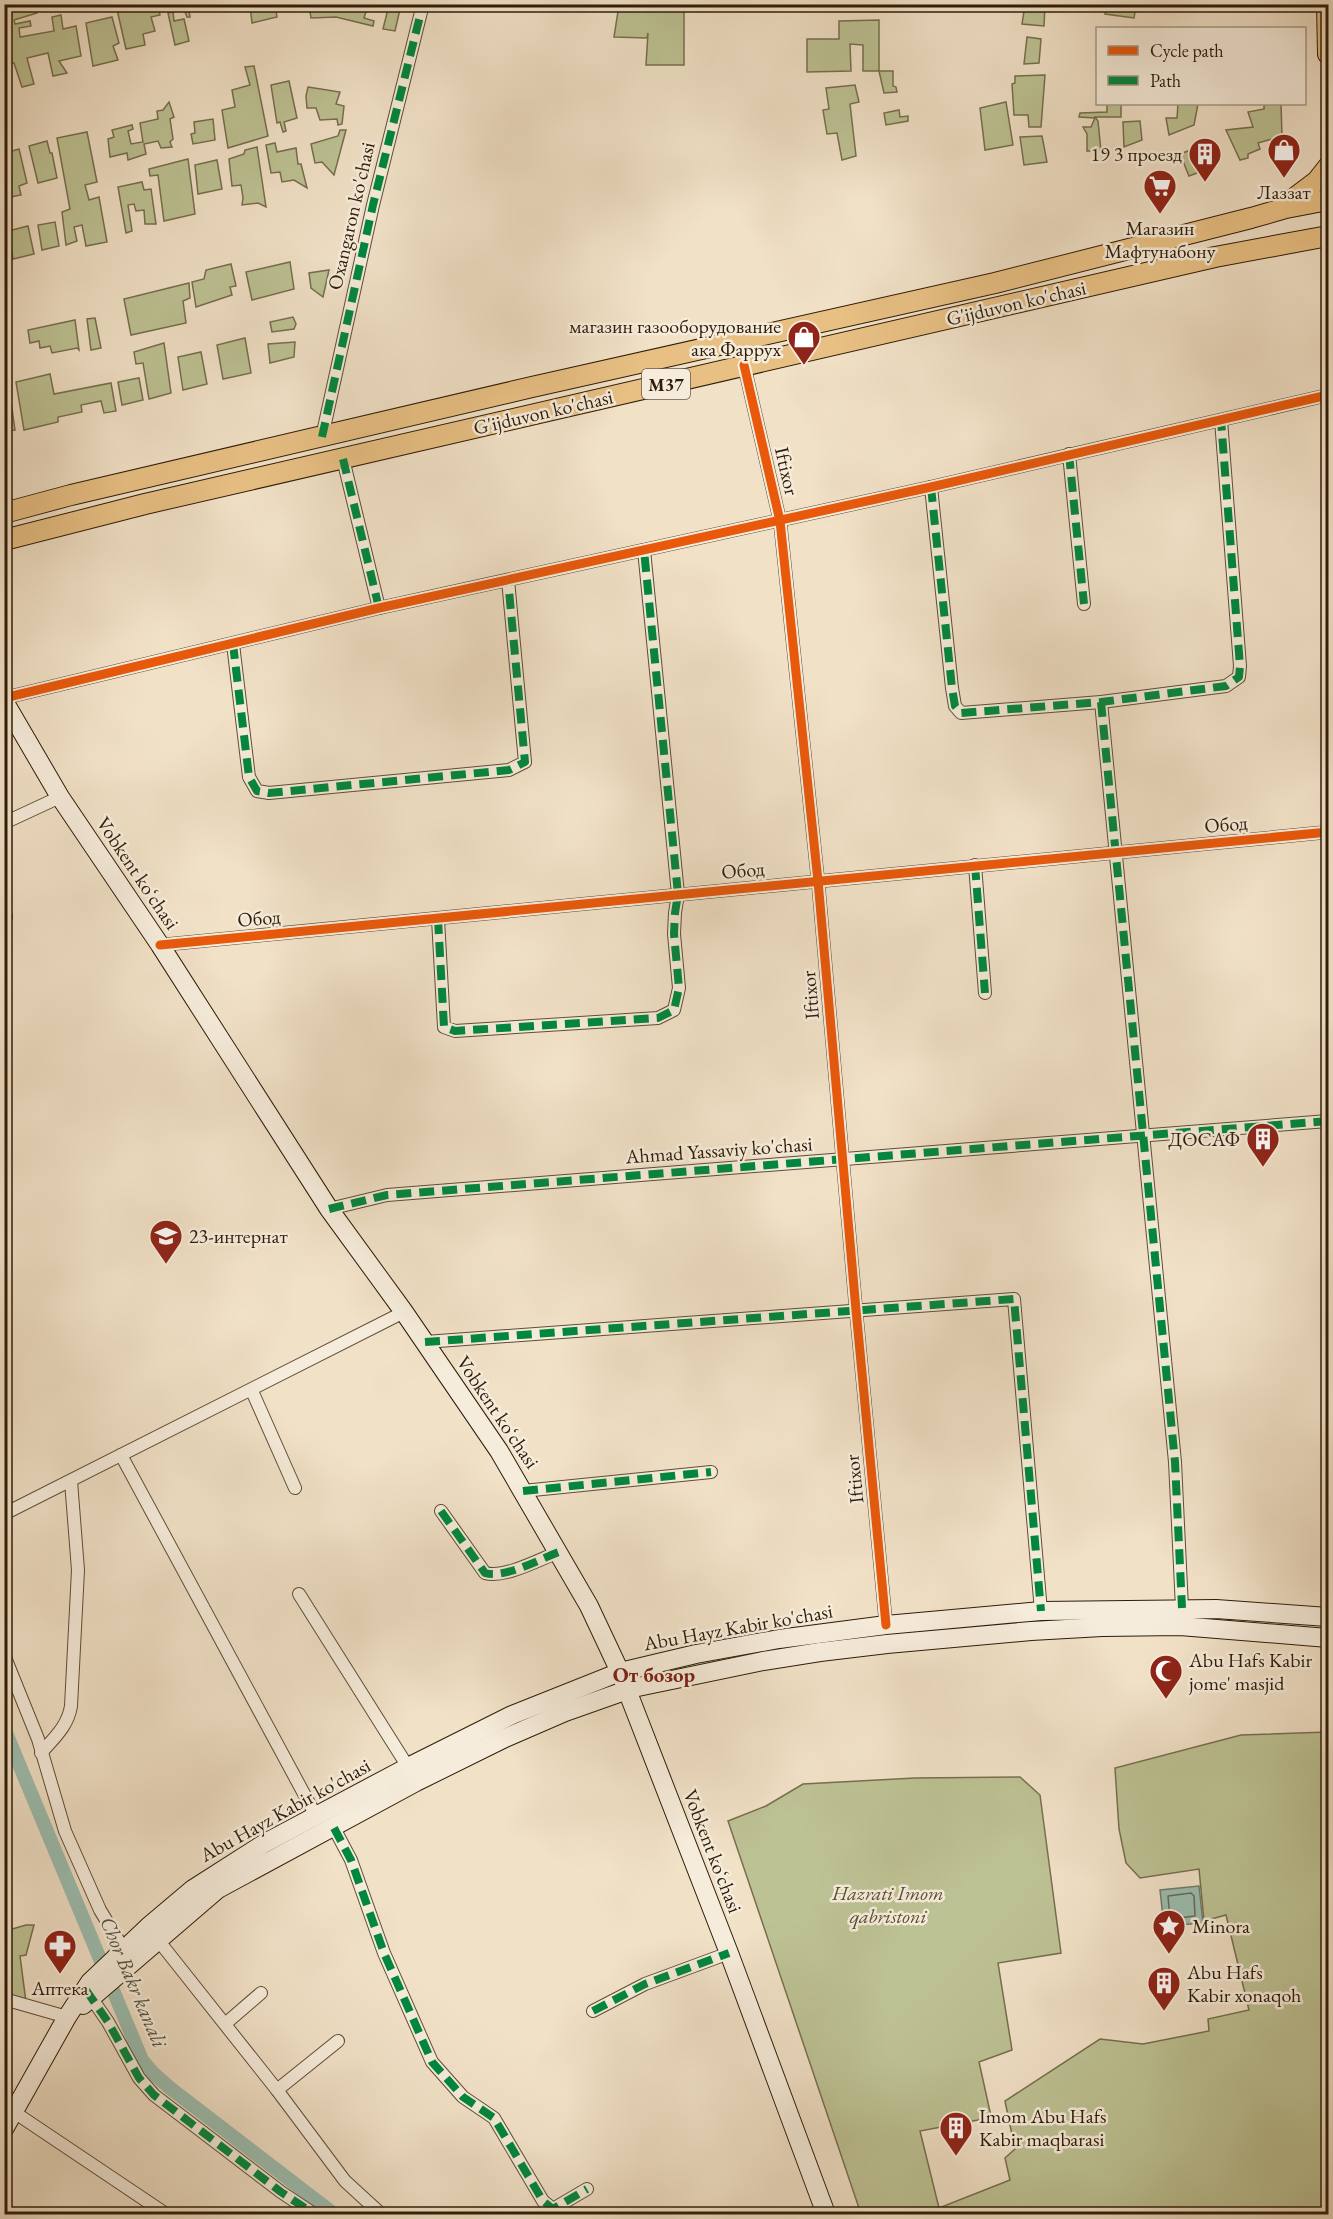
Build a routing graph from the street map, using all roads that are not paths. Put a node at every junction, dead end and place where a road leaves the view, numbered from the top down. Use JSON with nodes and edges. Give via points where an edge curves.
{"nodes":[{"id":1,"x":423,"y":4,"type":"edge"},
{"id":2,"x":1327,"y":4,"type":"edge"},
{"id":3,"x":1329,"y":54,"type":"edge"},
{"id":4,"x":1329,"y":167,"type":"edge"},
{"id":5,"x":1329,"y":200,"type":"edge"},
{"id":6,"x":1273,"y":211,"type":"junction"},
{"id":7,"x":1329,"y":236,"type":"edge"},
{"id":8,"x":744,"y":365,"type":"junction"},
{"id":9,"x":1329,"y":395,"type":"edge"},
{"id":10,"x":1221,"y":420,"type":"junction"},
{"id":11,"x":322,"y":437,"type":"junction"},
{"id":12,"x":1069,"y":454,"type":"junction"},
{"id":13,"x":343,"y":459,"type":"junction"},
{"id":14,"x":931,"y":487,"type":"junction"},
{"id":15,"x":4,"y":513,"type":"edge"},
{"id":16,"x":780,"y":520,"type":"junction"},
{"id":17,"x":4,"y":540,"type":"edge"},
{"id":18,"x":644,"y":550,"type":"junction"},
{"id":19,"x":508,"y":580,"type":"junction"},
{"id":20,"x":1084,"y":604,"type":"dead end"},
{"id":21,"x":379,"y":608,"type":"junction"},
{"id":22,"x":233,"y":644,"type":"junction"},
{"id":23,"x":4,"y":699,"type":"edge"},
{"id":24,"x":1101,"y":702,"type":"junction"},
{"id":25,"x":60,"y":797,"type":"junction"},
{"id":26,"x":4,"y":823,"type":"edge"},
{"id":27,"x":1329,"y":832,"type":"edge"},
{"id":28,"x":1116,"y":852,"type":"junction"},
{"id":29,"x":975,"y":865,"type":"junction"},
{"id":30,"x":818,"y":881,"type":"junction"},
{"id":31,"x":678,"y":894,"type":"junction"},
{"id":32,"x":438,"y":919,"type":"junction"},
{"id":33,"x":160,"y":945,"type":"junction"},
{"id":34,"x":985,"y":993,"type":"dead end"},
{"id":35,"x":1329,"y":1122,"type":"edge"},
{"id":36,"x":1142,"y":1137,"type":"junction"},
{"id":37,"x":842,"y":1160,"type":"junction"},
{"id":38,"x":329,"y":1209,"type":"junction"},
{"id":39,"x":856,"y":1310,"type":"junction"},
{"id":40,"x":404,"y":1312,"type":"junction"},
{"id":41,"x":425,"y":1342,"type":"junction"},
{"id":42,"x":252,"y":1390,"type":"junction"},
{"id":43,"x":121,"y":1455,"type":"junction"},
{"id":44,"x":711,"y":1472,"type":"dead end"},
{"id":45,"x":71,"y":1481,"type":"junction"},
{"id":46,"x":295,"y":1488,"type":"dead end"},
{"id":47,"x":523,"y":1491,"type":"junction"},
{"id":48,"x":441,"y":1511,"type":"dead end"},
{"id":49,"x":4,"y":1515,"type":"edge"},
{"id":50,"x":559,"y":1552,"type":"junction"},
{"id":51,"x":299,"y":1594,"type":"dead end"},
{"id":52,"x":1182,"y":1608,"type":"junction"},
{"id":53,"x":1041,"y":1611,"type":"junction"},
{"id":54,"x":1329,"y":1617,"type":"edge"},
{"id":55,"x":886,"y":1625,"type":"junction"},
{"id":56,"x":1329,"y":1638,"type":"edge"},
{"id":57,"x":4,"y":1655,"type":"edge"},
{"id":58,"x":620,"y":1672,"type":"junction"},
{"id":59,"x":627,"y":1690,"type":"junction"},
{"id":60,"x":41,"y":1753,"type":"junction"},
{"id":61,"x":408,"y":1767,"type":"junction"},
{"id":62,"x":316,"y":1816,"type":"junction"},
{"id":63,"x":334,"y":1828,"type":"junction"},
{"id":64,"x":158,"y":1940,"type":"junction"},
{"id":65,"x":128,"y":1952,"type":"junction"},
{"id":66,"x":729,"y":1953,"type":"junction"},
{"id":67,"x":91,"y":1991,"type":"junction"},
{"id":68,"x":261,"y":1993,"type":"dead end"},
{"id":69,"x":4,"y":1999,"type":"edge"},
{"id":70,"x":593,"y":2011,"type":"dead end"},
{"id":71,"x":67,"y":2017,"type":"junction"},
{"id":72,"x":225,"y":2024,"type":"junction"},
{"id":73,"x":338,"y":2042,"type":"dead end"},
{"id":74,"x":277,"y":2090,"type":"junction"},
{"id":75,"x":14,"y":2112,"type":"junction"},
{"id":76,"x":4,"y":2129,"type":"edge"},
{"id":77,"x":587,"y":2189,"type":"dead end"},
{"id":78,"x":549,"y":2212,"type":"edge"},
{"id":79,"x":166,"y":2214,"type":"edge"},
{"id":80,"x":314,"y":2214,"type":"edge"},
{"id":81,"x":381,"y":2214,"type":"edge"},
{"id":82,"x":826,"y":2214,"type":"edge"}],
"edges":[{"from":1,"to":11,"type":"street","name":"Oxangaron ko'chasi","via":[[373,205]]},
{"from":2,"to":3,"type":"main road"},
{"from":4,"to":6,"type":"main road","via":[[1317,181]]},
{"from":5,"to":6,"type":"main road","number":"M37"},
{"from":6,"to":11,"type":"main road","name":"G'ijduvon ko'chasi","number":"M37","via":[[995,283]]},
{"from":7,"to":8,"type":"main road","name":"G'ijduvon ko'chasi","number":"M37","via":[[1215,257]]},
{"from":8,"to":13,"type":"main road","name":"G'ijduvon ko'chasi","number":"M37"},
{"from":8,"to":16,"type":"street","name":"Iftixor"},
{"from":9,"to":10,"type":"street"},
{"from":10,"to":12,"type":"street"},
{"from":10,"to":24,"type":"street","via":[[1239,677],[1226,686]]},
{"from":11,"to":15,"type":"main road","name":"G'ijduvon ko'chasi","number":"M37"},
{"from":12,"to":14,"type":"street"},
{"from":12,"to":20,"type":"street"},
{"from":13,"to":17,"type":"main road","name":"G'ijduvon ko'chasi","number":"M37"},
{"from":13,"to":21,"type":"street"},
{"from":14,"to":16,"type":"street"},
{"from":14,"to":24,"type":"street","via":[[955,706],[961,712]]},
{"from":16,"to":18,"type":"street"},
{"from":16,"to":30,"type":"street","name":"Iftixor"},
{"from":18,"to":19,"type":"street"},
{"from":18,"to":31,"type":"street"},
{"from":19,"to":21,"type":"street"},
{"from":19,"to":22,"type":"street","via":[[525,753],[525,762],[509,770],[257,791],[249,777]]},
{"from":21,"to":22,"type":"street"},
{"from":22,"to":23,"type":"street"},
{"from":23,"to":25,"type":"main road","name":"Vobkent koʻchasi"},
{"from":24,"to":28,"type":"street"},
{"from":25,"to":26,"type":"street"},
{"from":25,"to":33,"type":"main road","name":"Vobkent koʻchasi"},
{"from":27,"to":28,"type":"street","name":"Обод"},
{"from":28,"to":29,"type":"street","name":"Обод"},
{"from":28,"to":36,"type":"street"},
{"from":29,"to":30,"type":"street","name":"Обод"},
{"from":29,"to":34,"type":"street"},
{"from":30,"to":31,"type":"street","name":"Обод"},
{"from":30,"to":37,"type":"street","name":"Iftixor"},
{"from":31,"to":32,"type":"street","name":"Обод"},
{"from":31,"to":32,"type":"street","via":[[674,934],[680,988],[674,1010],[658,1018],[455,1031],[444,1027]]},
{"from":32,"to":33,"type":"street","name":"Обод"},
{"from":33,"to":38,"type":"main road","name":"Vobkent koʻchasi"},
{"from":35,"to":36,"type":"street","name":"Ahmad Yassaviy ko'chasi"},
{"from":36,"to":37,"type":"street","name":"Ahmad Yassaviy ko'chasi"},
{"from":36,"to":52,"type":"street","via":[[1175,1462]]},
{"from":37,"to":38,"type":"street","name":"Ahmad Yassaviy ko'chasi","via":[[387,1195]]},
{"from":37,"to":39,"type":"street","name":"Iftixor"},
{"from":38,"to":40,"type":"main road","name":"Vobkent koʻchasi"},
{"from":39,"to":41,"type":"street"},
{"from":39,"to":53,"type":"street","via":[[1014,1299]]},
{"from":39,"to":55,"type":"street","name":"Iftixor"},
{"from":40,"to":41,"type":"main road","name":"Vobkent koʻchasi"},
{"from":40,"to":42,"type":"street"},
{"from":41,"to":47,"type":"main road","name":"Vobkent koʻchasi"},
{"from":42,"to":43,"type":"street"},
{"from":42,"to":46,"type":"street"},
{"from":43,"to":45,"type":"street"},
{"from":43,"to":62,"type":"street"},
{"from":44,"to":47,"type":"street"},
{"from":45,"to":49,"type":"street"},
{"from":45,"to":60,"type":"street","via":[[78,1570],[71,1706],[64,1726]]},
{"from":47,"to":50,"type":"main road","name":"Vobkent koʻchasi"},
{"from":48,"to":50,"type":"street","via":[[485,1573],[493,1576]]},
{"from":50,"to":58,"type":"main road","name":"Vobkent koʻchasi"},
{"from":51,"to":61,"type":"street"},
{"from":52,"to":53,"type":"main road","name":"Abu Hayz Kabir ko'chasi"},
{"from":52,"to":54,"type":"main road","name":"Abu Hayz Kabir ko'chasi"},
{"from":53,"to":55,"type":"main road","name":"Abu Hayz Kabir ko'chasi"},
{"from":55,"to":58,"type":"main road","name":"Abu Hayz Kabir ko'chasi","via":[[769,1641]]},
{"from":56,"to":59,"type":"main road","name":"Abu Hayz Kabir ko'chasi","via":[[1180,1626],[1031,1632],[820,1652]]},
{"from":57,"to":60,"type":"street"},
{"from":58,"to":59,"type":"main road","name":"Vobkent koʻchasi"},
{"from":58,"to":61,"type":"main road","name":"Abu Hayz Kabir ko'chasi","via":[[512,1715]]},
{"from":59,"to":63,"type":"main road","name":"Abu Hayz Kabir ko'chasi","via":[[505,1737]]},
{"from":59,"to":66,"type":"main road","name":"Vobkent koʻchasi"},
{"from":60,"to":65,"type":"street","via":[[65,1831],[100,1910]]},
{"from":61,"to":62,"type":"main road","name":"Abu Hayz Kabir ko'chasi"},
{"from":62,"to":65,"type":"main road","name":"Abu Hayz Kabir ko'chasi","via":[[217,1872],[184,1897]]},
{"from":63,"to":64,"type":"main road","name":"Abu Hayz Kabir ko'chasi","via":[[218,1889]]},
{"from":63,"to":78,"type":"street","via":[[351,1860],[384,1953],[432,2062],[463,2097],[494,2118]]},
{"from":64,"to":65,"type":"main road","name":"Abu Hayz Kabir ko'chasi"},
{"from":64,"to":72,"type":"street"},
{"from":65,"to":67,"type":"main road"},
{"from":66,"to":70,"type":"street","via":[[645,1984]]},
{"from":66,"to":82,"type":"main road","name":"Vobkent koʻchasi"},
{"from":67,"to":71,"type":"main road"},
{"from":67,"to":80,"type":"street","via":[[139,2078],[154,2095]]},
{"from":68,"to":72,"type":"street"},
{"from":69,"to":71,"type":"street"},
{"from":71,"to":75,"type":"main road"},
{"from":72,"to":74,"type":"street"},
{"from":73,"to":74,"type":"street"},
{"from":74,"to":81,"type":"street","via":[[345,2181]]},
{"from":75,"to":76,"type":"main road"},
{"from":75,"to":79,"type":"street"},
{"from":77,"to":78,"type":"street"}]}
